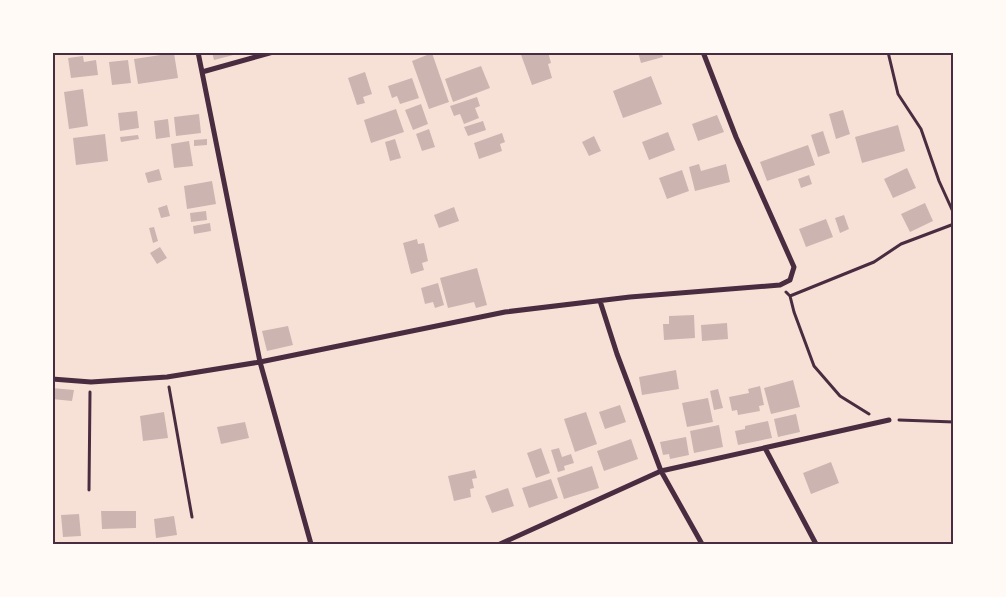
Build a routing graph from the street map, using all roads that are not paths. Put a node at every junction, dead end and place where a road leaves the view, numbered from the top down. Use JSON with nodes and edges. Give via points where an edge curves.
{"nodes":[{"id":1,"x":198,"y":52,"type":"edge"},
{"id":2,"x":273,"y":52,"type":"edge"},
{"id":3,"x":703,"y":52,"type":"edge"},
{"id":4,"x":202,"y":72,"type":"junction"},
{"id":5,"x":600,"y":301,"type":"junction"},
{"id":6,"x":260,"y":362,"type":"junction"},
{"id":7,"x":52,"y":379,"type":"edge"},
{"id":8,"x":888,"y":420,"type":"road end"},
{"id":9,"x":765,"y":448,"type":"junction"},
{"id":10,"x":661,"y":471,"type":"junction"},
{"id":11,"x":311,"y":544,"type":"edge"},
{"id":12,"x":500,"y":544,"type":"edge"},
{"id":13,"x":702,"y":544,"type":"edge"},
{"id":14,"x":816,"y":544,"type":"edge"}],
"edges":[{"from":1,"to":4,"type":"street"},
{"from":2,"to":4,"type":"street"},
{"from":3,"to":5,"type":"street","via":[[736,137],[794,267],[790,280],[780,285]]},
{"from":4,"to":6,"type":"street"},
{"from":5,"to":6,"type":"street","via":[[505,312]]},
{"from":5,"to":10,"type":"street"},
{"from":6,"to":7,"type":"street","via":[[167,377],[91,382]]},
{"from":6,"to":11,"type":"street"},
{"from":8,"to":9,"type":"street"},
{"from":9,"to":10,"type":"street"},
{"from":9,"to":14,"type":"street"},
{"from":10,"to":12,"type":"street"},
{"from":10,"to":13,"type":"street"}]}
